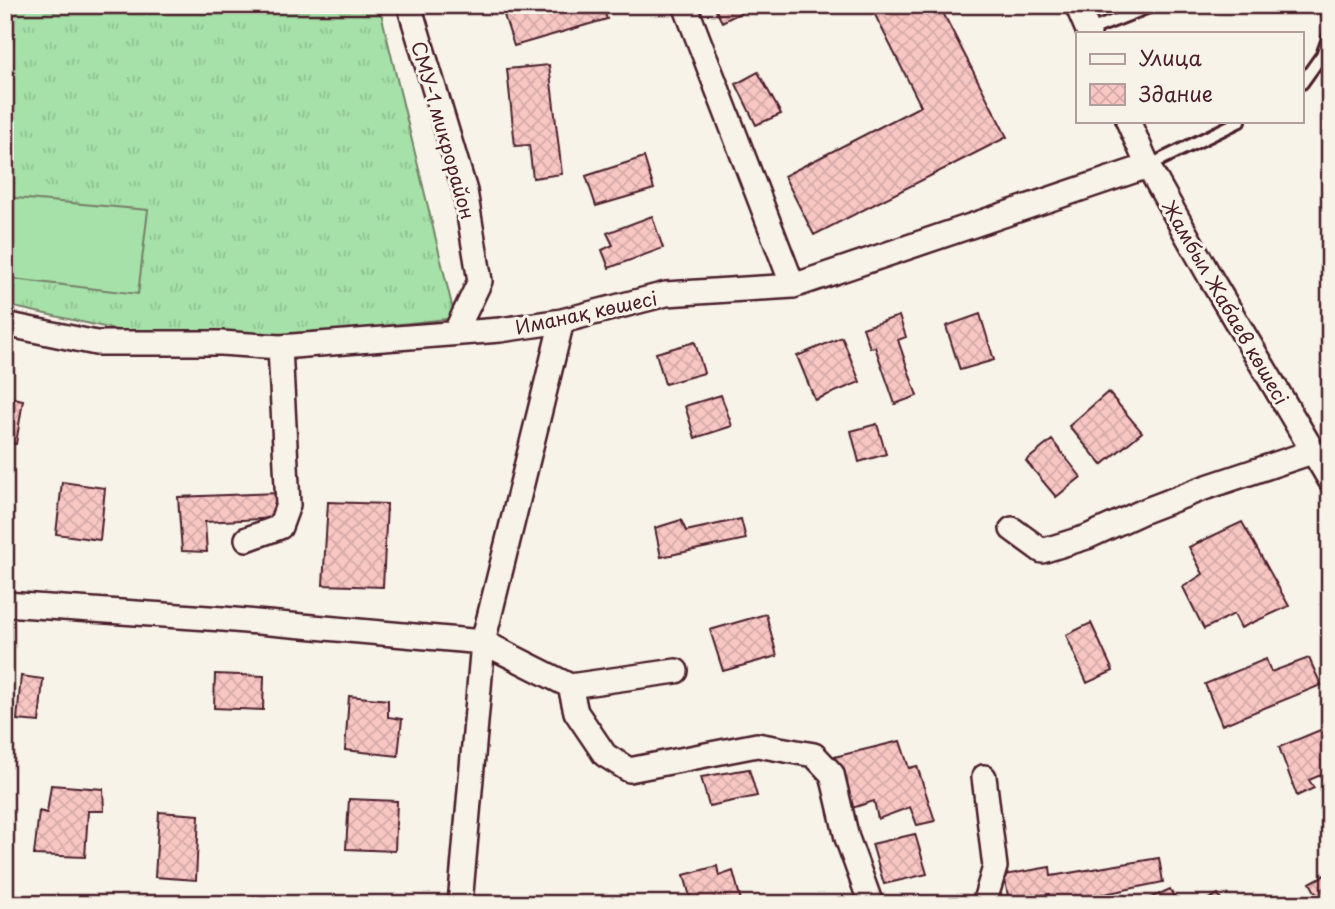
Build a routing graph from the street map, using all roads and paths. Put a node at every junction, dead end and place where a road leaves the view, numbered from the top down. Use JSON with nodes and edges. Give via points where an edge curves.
{"nodes":[{"id":1,"x":409,"y":5,"type":"edge"},
{"id":2,"x":685,"y":5,"type":"edge"},
{"id":3,"x":1077,"y":5,"type":"edge"},
{"id":4,"x":1154,"y":5,"type":"edge"},
{"id":5,"x":1323,"y":5,"type":"edge"},
{"id":6,"x":1330,"y":18,"type":"edge"},
{"id":7,"x":1089,"y":32,"type":"edge"},
{"id":8,"x":1330,"y":33,"type":"edge"},
{"id":9,"x":1304,"y":80,"type":"edge"},
{"id":10,"x":1128,"y":122,"type":"edge"},
{"id":11,"x":1238,"y":122,"type":"edge"},
{"id":12,"x":1149,"y":166,"type":"junction"},
{"id":13,"x":793,"y":286,"type":"junction"},
{"id":14,"x":562,"y":321,"type":"junction"},
{"id":15,"x":5,"y":324,"type":"edge"},
{"id":16,"x":455,"y":333,"type":"junction"},
{"id":17,"x":280,"y":347,"type":"junction"},
{"id":18,"x":1312,"y":452,"type":"junction"},
{"id":19,"x":1330,"y":480,"type":"edge"},
{"id":20,"x":1012,"y":530,"type":"dead end"},
{"id":21,"x":247,"y":539,"type":"dead end"},
{"id":22,"x":5,"y":604,"type":"edge"},
{"id":23,"x":482,"y":642,"type":"junction"},
{"id":24,"x":676,"y":671,"type":"dead end"},
{"id":25,"x":570,"y":686,"type":"junction"},
{"id":26,"x":984,"y":777,"type":"dead end"},
{"id":27,"x":460,"y":904,"type":"edge"},
{"id":28,"x":872,"y":904,"type":"edge"},
{"id":29,"x":984,"y":904,"type":"edge"}],
"edges":[{"from":1,"to":16,"type":"street","name":"СМУ-1 микрорайон","via":[[466,191],[480,281]]},
{"from":2,"to":13,"type":"street"},
{"from":3,"to":7,"type":"street"},
{"from":4,"to":7,"type":"lane"},
{"from":5,"to":6,"type":"lane"},
{"from":8,"to":9,"type":"lane","via":[[1322,55]]},
{"from":10,"to":12,"type":"street","name":"Жамбыл Жабаев көшесі"},
{"from":11,"to":12,"type":"lane"},
{"from":12,"to":13,"type":"street","name":"Иманақ көшесі"},
{"from":12,"to":18,"type":"street","name":"Жамбыл Жабаев көшесі"},
{"from":13,"to":14,"type":"street","name":"Иманақ көшесі","via":[[666,294]]},
{"from":14,"to":16,"type":"street","name":"Иманақ көшесі"},
{"from":14,"to":23,"type":"street"},
{"from":15,"to":17,"type":"street","name":"Иманақ көшесі","via":[[96,343]]},
{"from":16,"to":17,"type":"street","name":"Иманақ көшесі"},
{"from":17,"to":21,"type":"street","via":[[288,505],[280,527]]},
{"from":18,"to":19,"type":"street","name":"Жамбыл Жабаев көшесі"},
{"from":18,"to":20,"type":"street","via":[[1042,551]]},
{"from":22,"to":23,"type":"street"},
{"from":23,"to":25,"type":"street"},
{"from":23,"to":27,"type":"street"},
{"from":24,"to":25,"type":"street"},
{"from":25,"to":28,"type":"street","via":[[576,712],[605,755],[629,770],[757,745],[814,755],[832,774],[847,838]]},
{"from":26,"to":29,"type":"street","via":[[995,867]]}]}
